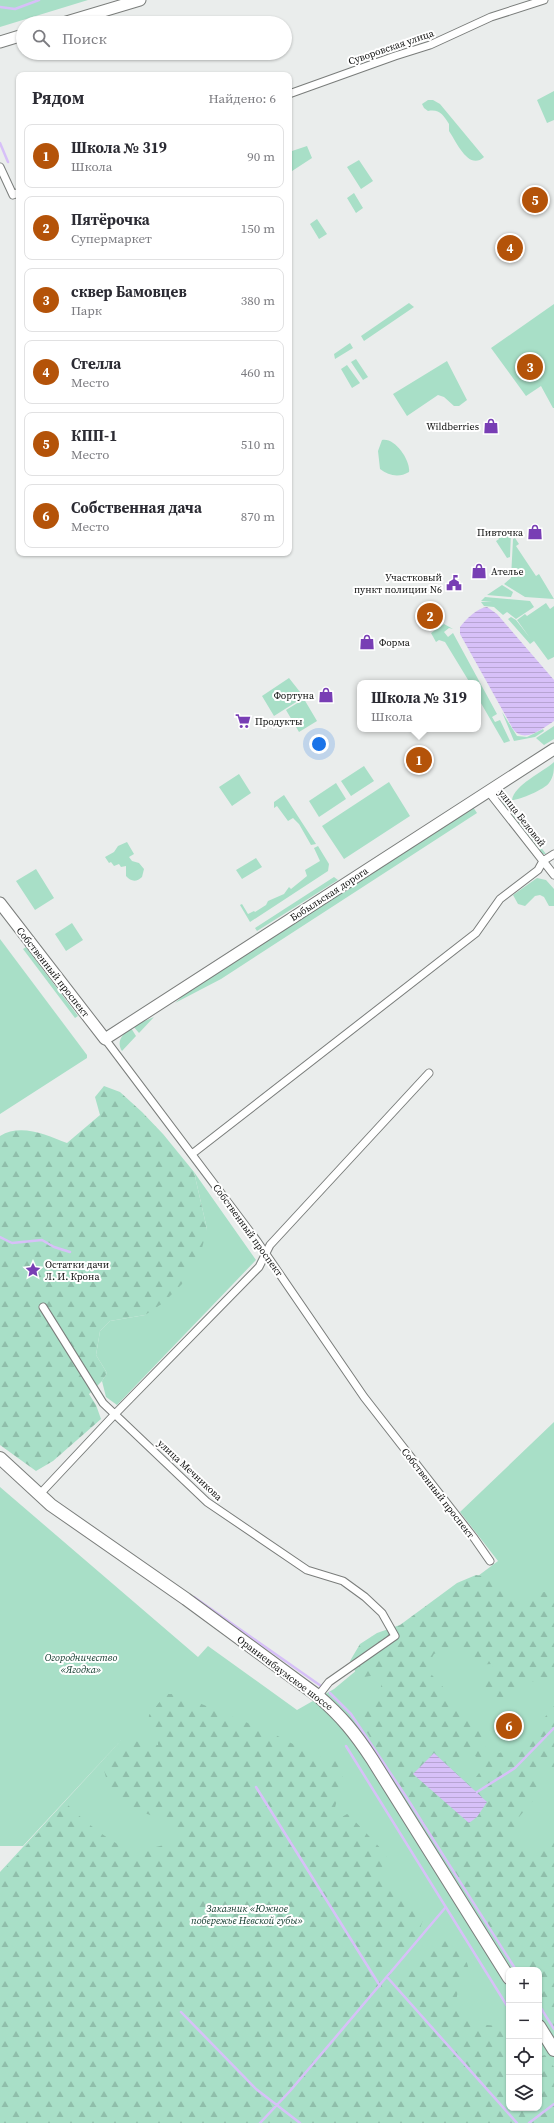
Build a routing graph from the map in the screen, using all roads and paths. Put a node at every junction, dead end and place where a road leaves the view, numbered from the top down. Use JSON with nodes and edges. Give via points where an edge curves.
{"nodes":[{"id":1,"x":140,"y":0,"type":"edge"},
{"id":2,"x":544,"y":0,"type":"edge"},
{"id":3,"x":86,"y":16,"type":"edge"},
{"id":4,"x":16,"y":37,"type":"edge"},
{"id":5,"x":0,"y":42,"type":"edge"},
{"id":6,"x":292,"y":93,"type":"edge"},
{"id":7,"x":0,"y":167,"type":"edge"},
{"id":8,"x":16,"y":194,"type":"edge"},
{"id":9,"x":554,"y":749,"type":"edge"},
{"id":10,"x":488,"y":791,"type":"junction"},
{"id":11,"x":554,"y":854,"type":"edge"},
{"id":12,"x":543,"y":861,"type":"junction"},
{"id":13,"x":554,"y":875,"type":"edge"},
{"id":14,"x":0,"y":903,"type":"edge"},
{"id":15,"x":105,"y":1039,"type":"junction"},
{"id":16,"x":429,"y":1073,"type":"dead end"},
{"id":17,"x":192,"y":1154,"type":"junction"},
{"id":18,"x":266,"y":1254,"type":"junction"},
{"id":19,"x":43,"y":1308,"type":"dead end"},
{"id":20,"x":114,"y":1414,"type":"junction"},
{"id":21,"x":0,"y":1458,"type":"edge"},
{"id":22,"x":39,"y":1495,"type":"junction"},
{"id":23,"x":490,"y":1561,"type":"dead end"},
{"id":24,"x":318,"y":1696,"type":"junction"},
{"id":25,"x":506,"y":1973,"type":"edge"},
{"id":26,"x":542,"y":2031,"type":"edge"},
{"id":27,"x":554,"y":2050,"type":"edge"}],
"edges":[{"from":1,"to":3,"type":"street"},
{"from":2,"to":6,"type":"street","name":"Суворовская улица","via":[[491,17],[430,45]]},
{"from":4,"to":5,"type":"street"},
{"from":7,"to":8,"type":"street","via":[[13,195]]},
{"from":9,"to":10,"type":"street","name":"Бобыльская дорога"},
{"from":10,"to":12,"type":"street","name":"улица Беловой"},
{"from":10,"to":15,"type":"street","name":"Бобыльская дорога"},
{"from":11,"to":12,"type":"street"},
{"from":12,"to":13,"type":"street","name":"улица Беловой"},
{"from":12,"to":17,"type":"street","via":[[538,870],[493,906],[476,933]]},
{"from":14,"to":15,"type":"street","name":"Собственный проспект"},
{"from":15,"to":17,"type":"street","name":"Собственный проспект"},
{"from":16,"to":18,"type":"street","via":[[273,1242]]},
{"from":17,"to":18,"type":"street","name":"Собственный проспект"},
{"from":18,"to":20,"type":"street","via":[[259,1267]]},
{"from":18,"to":23,"type":"street","name":"Собственный проспект","via":[[364,1397]]},
{"from":19,"to":20,"type":"street","name":"улица Мечникова","via":[[103,1403]]},
{"from":20,"to":22,"type":"street"},
{"from":20,"to":24,"type":"street","name":"улица Мечникова","via":[[207,1502],[308,1570],[343,1581],[382,1613],[395,1636],[329,1682]]},
{"from":21,"to":22,"type":"main road","name":"Ораниенбаумское шоссе"},
{"from":22,"to":24,"type":"main road","name":"Ораниенбаумское шоссе"},
{"from":24,"to":25,"type":"main road","name":"Ораниенбаумское шоссе","via":[[353,1730]]},
{"from":26,"to":27,"type":"main road"}]}
